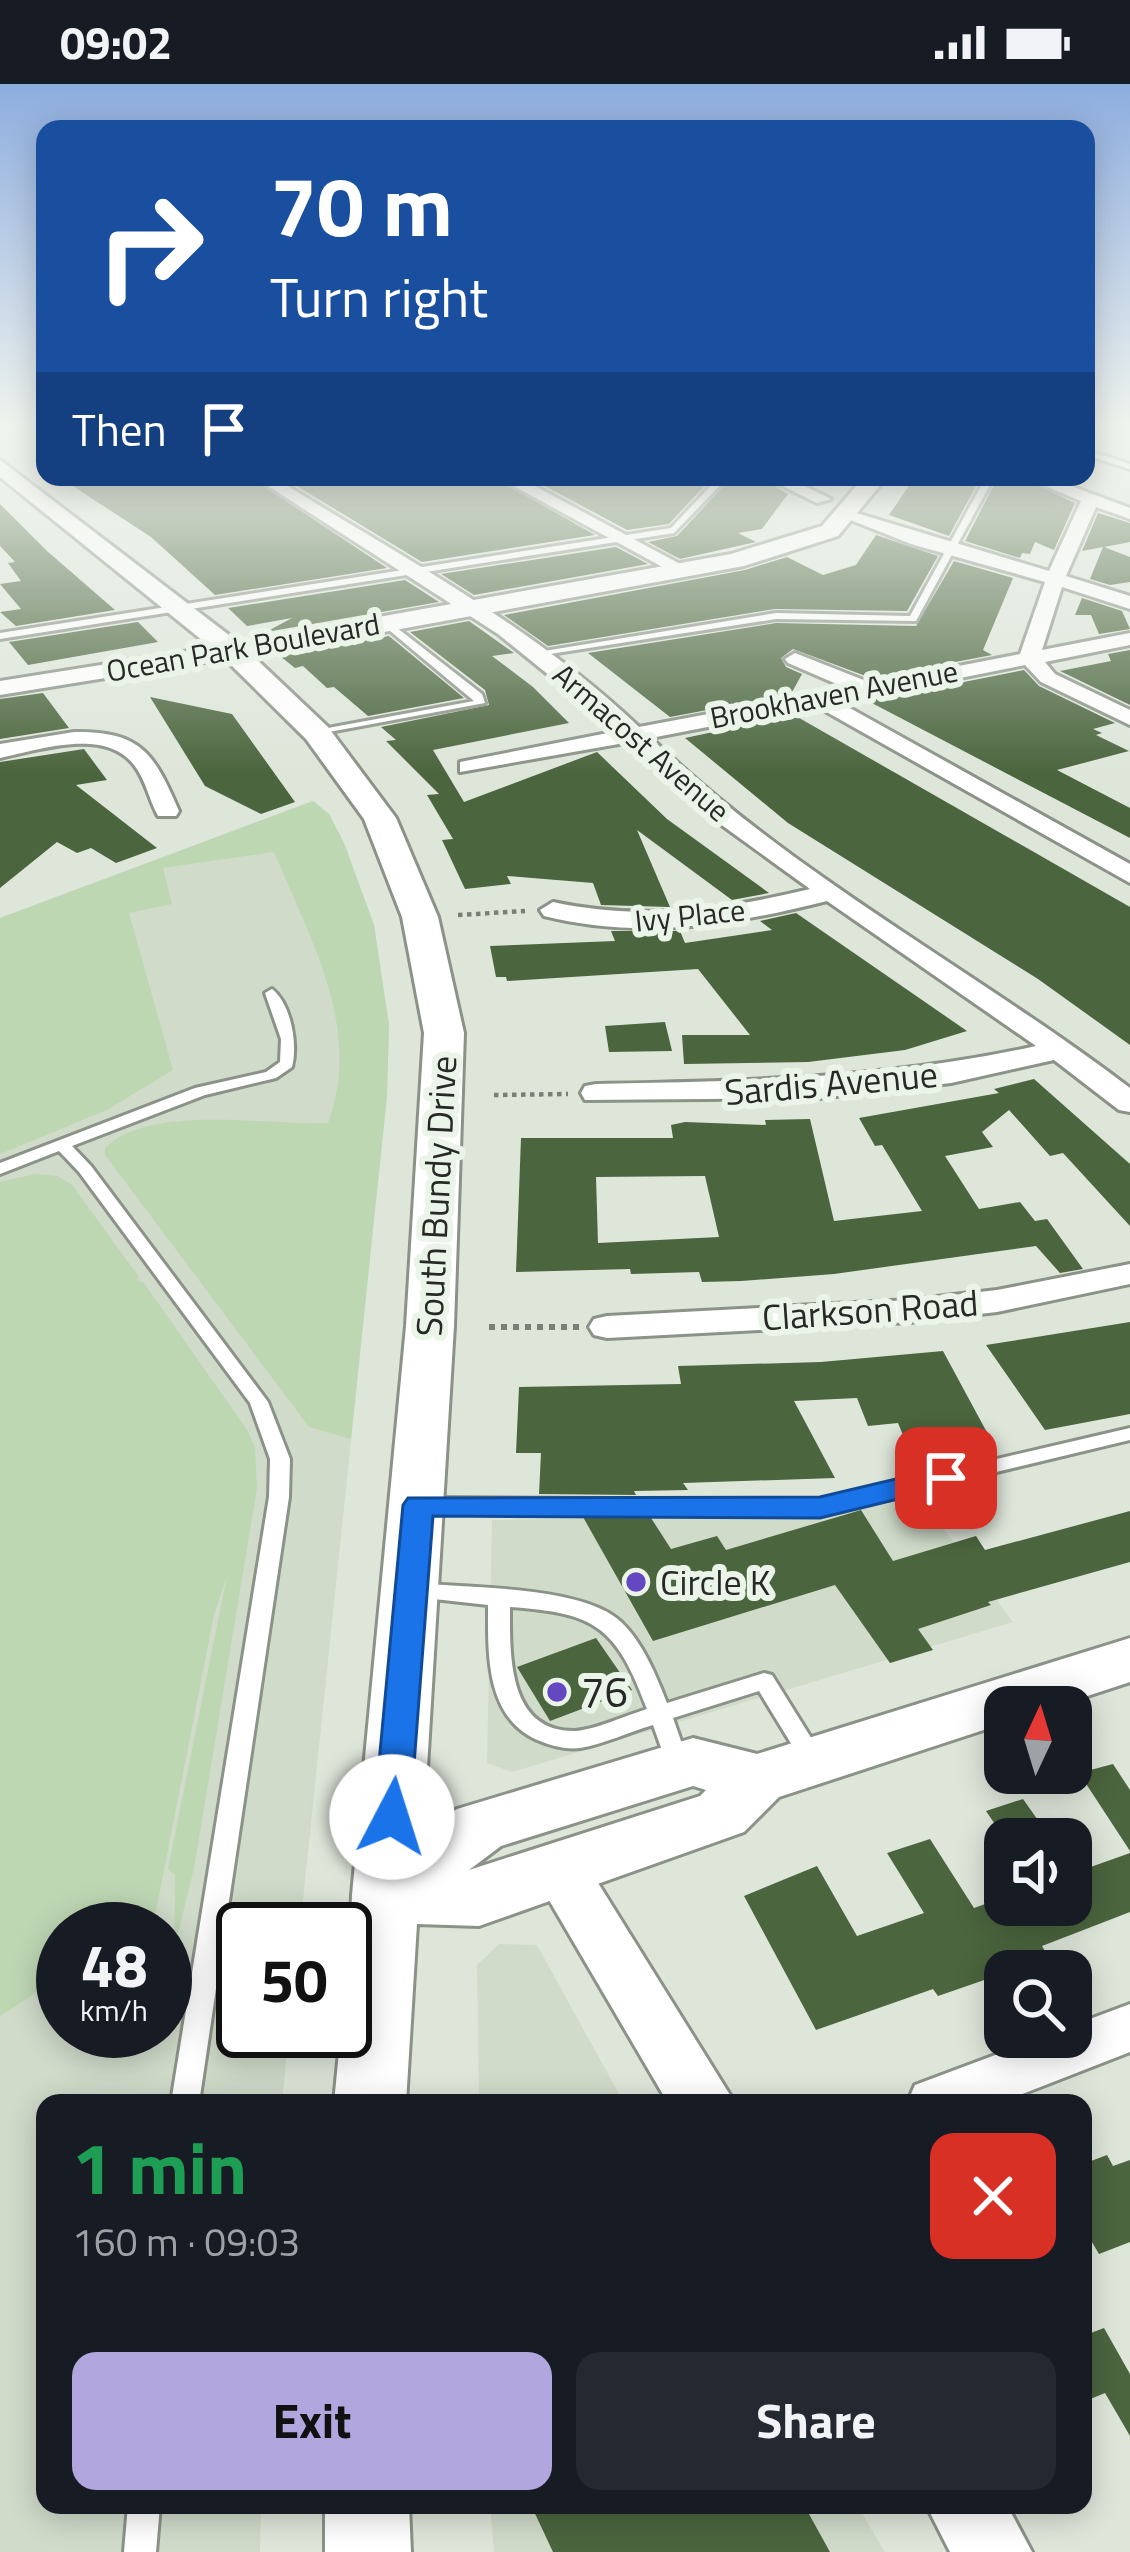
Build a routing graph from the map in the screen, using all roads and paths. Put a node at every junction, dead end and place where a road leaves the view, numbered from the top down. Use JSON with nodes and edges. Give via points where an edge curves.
{"nodes":[{"id":1,"x":95,"y":542,"type":"edge"},
{"id":2,"x":364,"y":542,"type":"edge"},
{"id":3,"x":596,"y":542,"type":"edge"},
{"id":4,"x":630,"y":542,"type":"edge"},
{"id":5,"x":779,"y":542,"type":"edge"},
{"id":6,"x":796,"y":542,"type":"edge"},
{"id":7,"x":925,"y":542,"type":"edge"},
{"id":8,"x":955,"y":542,"type":"edge"},
{"id":9,"x":1072,"y":542,"type":"edge"},
{"id":10,"x":775,"y":548,"type":"junction"},
{"id":11,"x":950,"y":552,"type":"junction"},
{"id":12,"x":411,"y":572,"type":"junction"},
{"id":13,"x":686,"y":572,"type":"junction"},
{"id":14,"x":1056,"y":576,"type":"junction"},
{"id":15,"x":1130,"y":603,"type":"edge"},
{"id":16,"x":178,"y":609,"type":"junction"},
{"id":17,"x":469,"y":609,"type":"junction"},
{"id":18,"x":387,"y":623,"type":"junction"},
{"id":19,"x":0,"y":636,"type":"edge"},
{"id":20,"x":1130,"y":639,"type":"edge"},
{"id":21,"x":232,"y":651,"type":"junction"},
{"id":22,"x":537,"y":652,"type":"junction"},
{"id":23,"x":1029,"y":657,"type":"junction"},
{"id":24,"x":795,"y":659,"type":"dead end"},
{"id":25,"x":863,"y":687,"type":"junction"},
{"id":26,"x":0,"y":688,"type":"edge"},
{"id":27,"x":815,"y":697,"type":"junction"},
{"id":28,"x":1130,"y":718,"type":"edge"},
{"id":29,"x":317,"y":733,"type":"junction"},
{"id":30,"x":634,"y":735,"type":"junction"},
{"id":31,"x":0,"y":751,"type":"edge"},
{"id":32,"x":468,"y":766,"type":"dead end"},
{"id":33,"x":167,"y":811,"type":"dead end"},
{"id":34,"x":1130,"y":875,"type":"edge"},
{"id":35,"x":828,"y":892,"type":"junction"},
{"id":36,"x":553,"y":910,"type":"joint"},
{"id":37,"x":458,"y":915,"type":"dead end"},
{"id":38,"x":272,"y":994,"type":"dead end"},
{"id":39,"x":1063,"y":1049,"type":"junction"},
{"id":40,"x":596,"y":1093,"type":"dead end"},
{"id":41,"x":536,"y":1094,"type":"dead end"},
{"id":42,"x":494,"y":1095,"type":"dead end"},
{"id":43,"x":1130,"y":1103,"type":"edge"},
{"id":44,"x":61,"y":1144,"type":"junction"},
{"id":45,"x":0,"y":1168,"type":"edge"},
{"id":46,"x":1130,"y":1274,"type":"edge"},
{"id":47,"x":607,"y":1327,"type":"joint"},
{"id":48,"x":489,"y":1328,"type":"dead end"},
{"id":49,"x":1130,"y":1434,"type":"edge"},
{"id":50,"x":418,"y":1505,"type":"junction"},
{"id":51,"x":411,"y":1591,"type":"junction"},
{"id":52,"x":500,"y":1598,"type":"junction"},
{"id":53,"x":1130,"y":1660,"type":"edge"},
{"id":54,"x":670,"y":1740,"type":"junction"},
{"id":55,"x":786,"y":1770,"type":"junction"},
{"id":56,"x":560,"y":1870,"type":"junction"},
{"id":57,"x":385,"y":1895,"type":"junction"},
{"id":58,"x":1130,"y":2027,"type":"edge"},
{"id":59,"x":186,"y":2094,"type":"edge"},
{"id":60,"x":371,"y":2094,"type":"edge"},
{"id":61,"x":698,"y":2094,"type":"edge"},
{"id":62,"x":957,"y":2094,"type":"edge"},
{"id":63,"x":143,"y":2514,"type":"edge"},
{"id":64,"x":367,"y":2514,"type":"edge"},
{"id":65,"x":969,"y":2514,"type":"edge"},
{"id":66,"x":140,"y":2552,"type":"edge"},
{"id":67,"x":368,"y":2552,"type":"edge"},
{"id":68,"x":994,"y":2552,"type":"edge"}],
"edges":[{"from":1,"to":16,"type":"main road","name":"South Bundy Drive"},
{"from":2,"to":12,"type":"street","name":"Armacost Avenue"},
{"from":3,"to":12,"type":"lane"},
{"from":4,"to":13,"type":"street"},
{"from":5,"to":10,"type":"main road"},
{"from":6,"to":10,"type":"main road","name":"Ocean Park Boulevard"},
{"from":7,"to":11,"type":"street"},
{"from":8,"to":11,"type":"lane"},
{"from":9,"to":14,"type":"street"},
{"from":10,"to":13,"type":"main road","name":"Ocean Park Boulevard"},
{"from":11,"to":14,"type":"street"},
{"from":11,"to":22,"type":"lane","via":[[914,619],[776,616]]},
{"from":12,"to":16,"type":"lane"},
{"from":12,"to":17,"type":"street","name":"Armacost Avenue"},
{"from":13,"to":17,"type":"main road","name":"Ocean Park Boulevard"},
{"from":14,"to":15,"type":"street"},
{"from":14,"to":23,"type":"street"},
{"from":16,"to":19,"type":"lane"},
{"from":16,"to":21,"type":"main road","name":"South Bundy Drive"},
{"from":17,"to":18,"type":"main road","name":"Ocean Park Boulevard"},
{"from":17,"to":22,"type":"street","name":"Armacost Avenue"},
{"from":18,"to":21,"type":"main road","name":"Ocean Park Boulevard"},
{"from":18,"to":29,"type":"lane","via":[[480,703]]},
{"from":20,"to":23,"type":"street","name":"Brookhaven Avenue"},
{"from":21,"to":26,"type":"street","name":"Ocean Park Boulevard"},
{"from":21,"to":29,"type":"main road","name":"South Bundy Drive"},
{"from":22,"to":30,"type":"street","name":"Armacost Avenue"},
{"from":23,"to":25,"type":"street","name":"Brookhaven Avenue"},
{"from":23,"to":28,"type":"street","via":[[1048,678]]},
{"from":24,"to":25,"type":"street"},
{"from":25,"to":27,"type":"street","name":"Brookhaven Avenue"},
{"from":27,"to":30,"type":"street","name":"Brookhaven Avenue"},
{"from":27,"to":34,"type":"street"},
{"from":29,"to":50,"type":"main road","name":"South Bundy Drive","via":[[380,818],[402,865],[444,1033]]},
{"from":30,"to":32,"type":"street","name":"Brookhaven Avenue"},
{"from":30,"to":35,"type":"street","name":"Armacost Avenue","via":[[700,799]]},
{"from":31,"to":33,"type":"street","via":[[87,739],[127,746],[144,760]]},
{"from":35,"to":36,"type":"street","name":"Ivy Place","via":[[649,923]]},
{"from":35,"to":39,"type":"street","name":"Armacost Avenue"},
{"from":36,"to":37,"type":"path"},
{"from":38,"to":44,"type":"lane","via":[[288,1039],[287,1064]]},
{"from":39,"to":40,"type":"street","name":"Sardis Avenue","via":[[950,1074],[818,1089]]},
{"from":39,"to":43,"type":"street","name":"Armacost Avenue"},
{"from":41,"to":42,"type":"path"},
{"from":44,"to":45,"type":"lane"},
{"from":44,"to":59,"type":"lane","via":[[259,1402],[280,1459]]},
{"from":46,"to":47,"type":"street","name":"Clarkson Road","via":[[910,1311]]},
{"from":47,"to":48,"type":"path"},
{"from":49,"to":50,"type":"lane","via":[[820,1508]]},
{"from":50,"to":51,"type":"main road","name":"South Bundy Drive"},
{"from":51,"to":52,"type":"lane"},
{"from":51,"to":57,"type":"main road","name":"South Bundy Drive"},
{"from":52,"to":54,"type":"lane","via":[[602,1618],[626,1642]]},
{"from":52,"to":54,"type":"lane","via":[[500,1671],[530,1729],[550,1739]]},
{"from":53,"to":55,"type":"main road"},
{"from":54,"to":55,"type":"main road","via":[[692,1762]]},
{"from":54,"to":55,"type":"lane","via":[[764,1681]]},
{"from":54,"to":57,"type":"main road","via":[[480,1827]]},
{"from":55,"to":56,"type":"main road","via":[[722,1814]]},
{"from":56,"to":57,"type":"main road","via":[[478,1898]]},
{"from":56,"to":61,"type":"street"},
{"from":57,"to":60,"type":"main road","name":"South Bundy Drive"},
{"from":58,"to":62,"type":"street"},
{"from":63,"to":66,"type":"lane"},
{"from":64,"to":67,"type":"main road"},
{"from":65,"to":68,"type":"street"}]}
